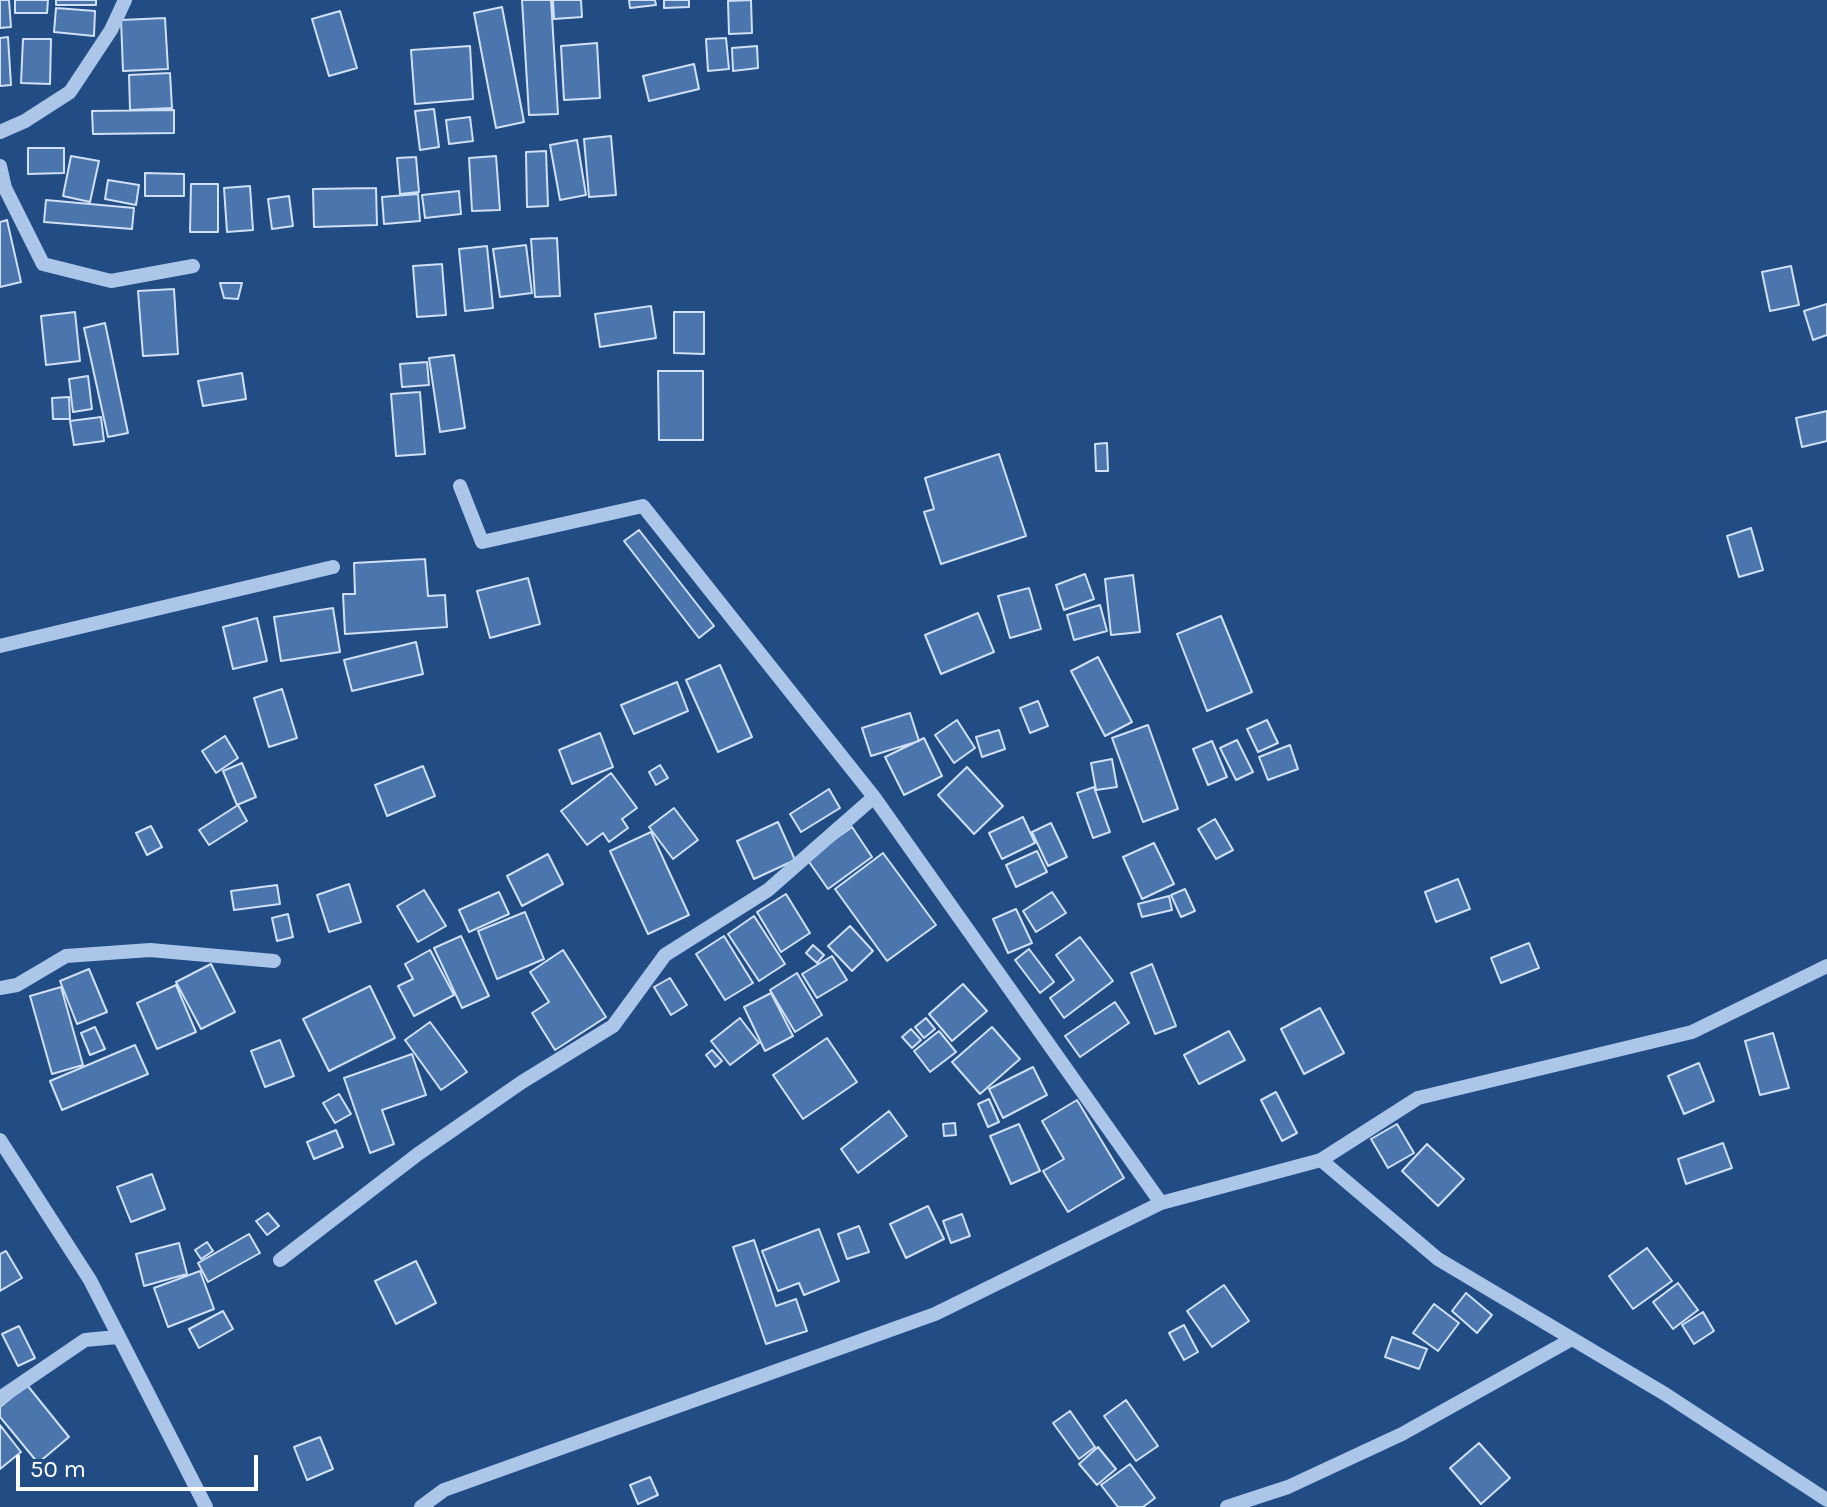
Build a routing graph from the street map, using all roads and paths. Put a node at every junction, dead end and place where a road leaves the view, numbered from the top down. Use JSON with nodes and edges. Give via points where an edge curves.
{"nodes":[{"id":1,"x":125,"y":0,"type":"edge"},
{"id":2,"x":0,"y":132,"type":"edge"},
{"id":3,"x":0,"y":166,"type":"edge"},
{"id":4,"x":193,"y":266,"type":"dead end"},
{"id":5,"x":460,"y":486,"type":"dead end"},
{"id":6,"x":333,"y":567,"type":"dead end"},
{"id":7,"x":0,"y":646,"type":"edge"},
{"id":8,"x":874,"y":797,"type":"junction"},
{"id":9,"x":274,"y":961,"type":"dead end"},
{"id":10,"x":1827,"y":966,"type":"edge"},
{"id":11,"x":0,"y":988,"type":"edge"},
{"id":12,"x":0,"y":1140,"type":"edge"},
{"id":13,"x":1321,"y":1160,"type":"junction"},
{"id":14,"x":1161,"y":1203,"type":"junction"},
{"id":15,"x":280,"y":1260,"type":"dead end"},
{"id":16,"x":117,"y":1337,"type":"junction"},
{"id":17,"x":1572,"y":1339,"type":"junction"},
{"id":18,"x":0,"y":1398,"type":"edge"},
{"id":19,"x":1827,"y":1500,"type":"edge"},
{"id":20,"x":206,"y":1507,"type":"edge"},
{"id":21,"x":421,"y":1507,"type":"edge"},
{"id":22,"x":1227,"y":1507,"type":"edge"}],
"edges":[{"from":1,"to":2,"type":"street","via":[[70,92]]},
{"from":3,"to":4,"type":"street","via":[[5,188],[43,264],[111,281]]},
{"from":5,"to":8,"type":"street","via":[[482,542],[643,506]]},
{"from":6,"to":7,"type":"street"},
{"from":8,"to":14,"type":"street"},
{"from":8,"to":15,"type":"street","via":[[768,890],[665,955],[613,1026],[418,1154]]},
{"from":9,"to":11,"type":"street","via":[[150,950],[66,956],[17,985]]},
{"from":10,"to":13,"type":"street","via":[[1692,1032],[1418,1098]]},
{"from":12,"to":16,"type":"street","via":[[90,1280]]},
{"from":13,"to":14,"type":"street"},
{"from":13,"to":17,"type":"street","via":[[1438,1259]]},
{"from":14,"to":21,"type":"street","via":[[935,1314],[444,1490]]},
{"from":16,"to":18,"type":"street","via":[[85,1340]]},
{"from":16,"to":20,"type":"street"},
{"from":17,"to":19,"type":"street"},
{"from":17,"to":22,"type":"street","via":[[1402,1434],[1288,1487]]}]}
